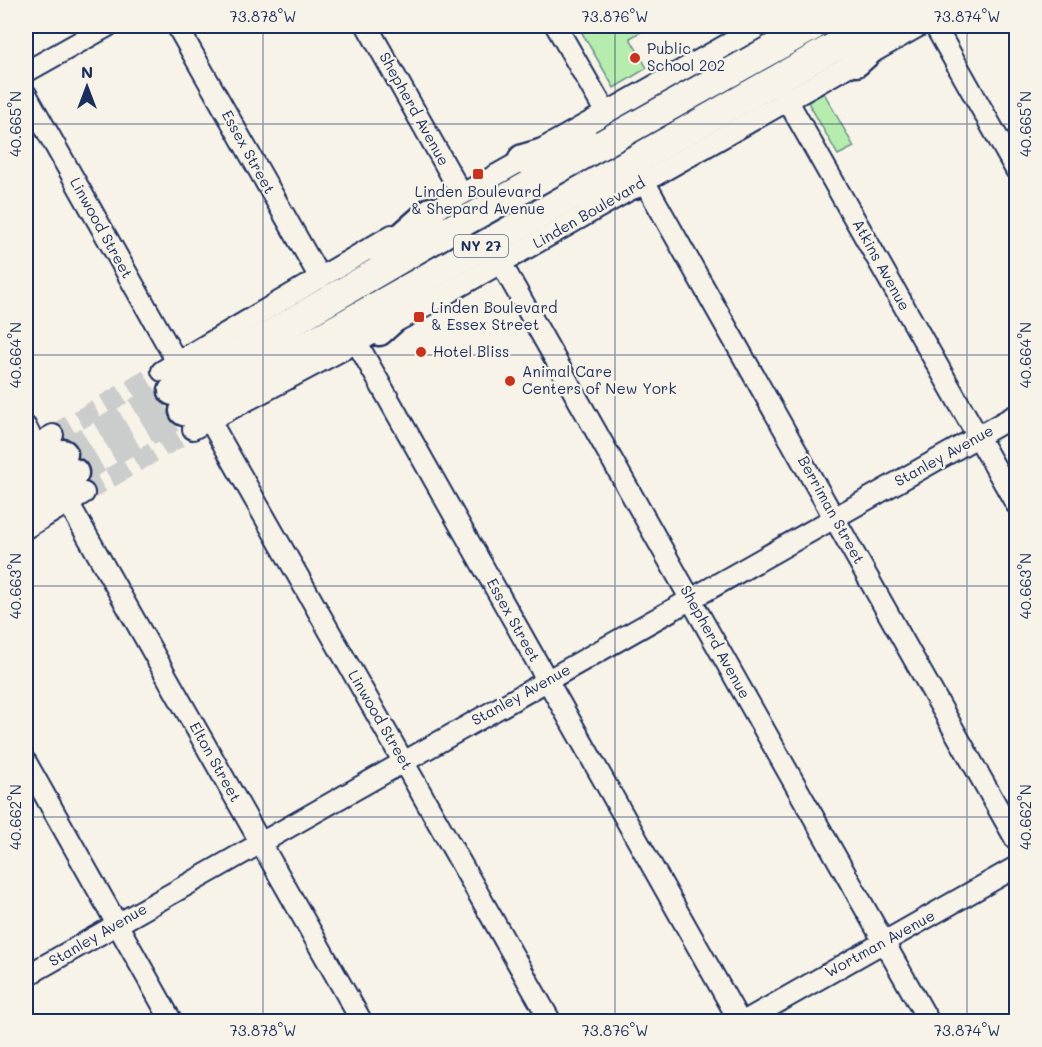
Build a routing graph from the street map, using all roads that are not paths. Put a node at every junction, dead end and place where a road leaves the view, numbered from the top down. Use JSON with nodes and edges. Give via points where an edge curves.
{"nodes":[{"id":1,"x":108,"y":26,"type":"edge"},
{"id":2,"x":177,"y":26,"type":"edge"},
{"id":3,"x":366,"y":26,"type":"edge"},
{"id":4,"x":556,"y":26,"type":"edge"},
{"id":5,"x":813,"y":26,"type":"edge"},
{"id":6,"x":871,"y":26,"type":"edge"},
{"id":7,"x":896,"y":26,"type":"edge"},
{"id":8,"x":919,"y":26,"type":"edge"},
{"id":9,"x":935,"y":26,"type":"edge"},
{"id":10,"x":754,"y":34,"type":"edge"},
{"id":11,"x":856,"y":62,"type":"junction"},
{"id":12,"x":26,"y":72,"type":"edge"},
{"id":13,"x":782,"y":90,"type":"junction"},
{"id":14,"x":26,"y":94,"type":"edge"},
{"id":15,"x":606,"y":113,"type":"junction"},
{"id":16,"x":630,"y":128,"type":"junction"},
{"id":17,"x":522,"y":159,"type":"junction"},
{"id":18,"x":1017,"y":170,"type":"edge"},
{"id":19,"x":644,"y":181,"type":"junction"},
{"id":20,"x":461,"y":193,"type":"junction"},
{"id":21,"x":430,"y":212,"type":"joint"},
{"id":22,"x":539,"y":213,"type":"junction"},
{"id":23,"x":457,"y":260,"type":"junction"},
{"id":24,"x":501,"y":263,"type":"junction"},
{"id":25,"x":331,"y":285,"type":"junction"},
{"id":26,"x":368,"y":337,"type":"junction"},
{"id":27,"x":183,"y":397,"type":"junction"},
{"id":28,"x":1017,"y":415,"type":"edge"},
{"id":29,"x":26,"y":427,"type":"edge"},
{"id":30,"x":978,"y":437,"type":"junction"},
{"id":31,"x":30,"y":447,"type":"edge"},
{"id":32,"x":69,"y":471,"type":"junction"},
{"id":33,"x":26,"y":473,"type":"edge"},
{"id":34,"x":26,"y":501,"type":"edge"},
{"id":35,"x":1017,"y":504,"type":"edge"},
{"id":36,"x":835,"y":518,"type":"junction"},
{"id":37,"x":26,"y":528,"type":"edge"},
{"id":38,"x":691,"y":599,"type":"junction"},
{"id":39,"x":547,"y":680,"type":"junction"},
{"id":40,"x":404,"y":761,"type":"junction"},
{"id":41,"x":26,"y":762,"type":"edge"},
{"id":42,"x":1017,"y":840,"type":"edge"},
{"id":43,"x":260,"y":843,"type":"junction"},
{"id":44,"x":1017,"y":867,"type":"edge"},
{"id":45,"x":117,"y":924,"type":"junction"},
{"id":46,"x":884,"y":942,"type":"junction"},
{"id":47,"x":26,"y":976,"type":"edge"},
{"id":48,"x":172,"y":1022,"type":"edge"},
{"id":49,"x":362,"y":1022,"type":"edge"},
{"id":50,"x":551,"y":1022,"type":"edge"},
{"id":51,"x":742,"y":1022,"type":"edge"},
{"id":52,"x":929,"y":1022,"type":"edge"}],
"edges":[{"from":1,"to":12,"type":"street"},
{"from":2,"to":25,"type":"street","name":"Essex Street"},
{"from":3,"to":20,"type":"street","name":"Shepherd Avenue"},
{"from":4,"to":15,"type":"street"},
{"from":5,"to":10,"type":"highway","number":"NY 27"},
{"from":6,"to":13,"type":"highway","name":"Linden Boulevard","number":"NY 27"},
{"from":7,"to":11,"type":"highway"},
{"from":8,"to":11,"type":"street","name":"Linden Boulevard"},
{"from":9,"to":18,"type":"street"},
{"from":10,"to":13,"type":"street","name":"Atkins Avenue"},
{"from":10,"to":15,"type":"street"},
{"from":10,"to":16,"type":"highway","number":"NY 27"},
{"from":11,"to":13,"type":"street","name":"Linden Boulevard"},
{"from":13,"to":19,"type":"street","name":"Linden Boulevard"},
{"from":13,"to":22,"type":"highway","name":"Linden Boulevard","number":"NY 27"},
{"from":13,"to":30,"type":"street","name":"Atkins Avenue"},
{"from":14,"to":27,"type":"street","name":"Linwood Street"},
{"from":15,"to":17,"type":"street"},
{"from":16,"to":17,"type":"highway"},
{"from":16,"to":25,"type":"highway","number":"NY 27"},
{"from":17,"to":20,"type":"street"},
{"from":19,"to":22,"type":"highway"},
{"from":19,"to":24,"type":"street","name":"Linden Boulevard"},
{"from":19,"to":36,"type":"street","name":"Berriman Street"},
{"from":20,"to":21,"type":"street"},
{"from":21,"to":25,"type":"highway"},
{"from":22,"to":23,"type":"highway","name":"Linden Boulevard","number":"NY 27"},
{"from":23,"to":26,"type":"highway"},
{"from":23,"to":27,"type":"highway","name":"Linden Boulevard","number":"NY 27","via":[[333,331]]},
{"from":24,"to":26,"type":"street","name":"Linden Boulevard"},
{"from":24,"to":38,"type":"street","name":"Shepherd Avenue"},
{"from":25,"to":27,"type":"highway","number":"NY 27"},
{"from":26,"to":27,"type":"street","name":"Linden Boulevard"},
{"from":26,"to":39,"type":"street","name":"Essex Street"},
{"from":27,"to":40,"type":"street","name":"Linwood Street"},
{"from":28,"to":30,"type":"street","name":"Stanley Avenue"},
{"from":29,"to":31,"type":"street"},
{"from":30,"to":35,"type":"street","name":"Atkins Avenue"},
{"from":30,"to":36,"type":"street","name":"Stanley Avenue"},
{"from":31,"to":32,"type":"street"},
{"from":32,"to":33,"type":"highway"},
{"from":32,"to":34,"type":"highway"},
{"from":32,"to":37,"type":"street"},
{"from":32,"to":43,"type":"street","name":"Elton Street"},
{"from":36,"to":38,"type":"street","name":"Stanley Avenue"},
{"from":36,"to":42,"type":"street","name":"Berriman Street"},
{"from":38,"to":39,"type":"street","name":"Stanley Avenue"},
{"from":38,"to":46,"type":"street","name":"Shepherd Avenue"},
{"from":39,"to":40,"type":"street","name":"Stanley Avenue"},
{"from":39,"to":51,"type":"street","name":"Essex Street"},
{"from":40,"to":43,"type":"street","name":"Stanley Avenue"},
{"from":40,"to":50,"type":"street","name":"Linwood Street"},
{"from":41,"to":45,"type":"street"},
{"from":43,"to":45,"type":"street","name":"Stanley Avenue"},
{"from":43,"to":49,"type":"street","name":"Elton Street"},
{"from":44,"to":46,"type":"street","name":"Wortman Avenue"},
{"from":45,"to":47,"type":"street","name":"Stanley Avenue"},
{"from":45,"to":48,"type":"street"},
{"from":46,"to":51,"type":"street","name":"Wortman Avenue"},
{"from":46,"to":52,"type":"street","name":"Shepherd Avenue"}]}
